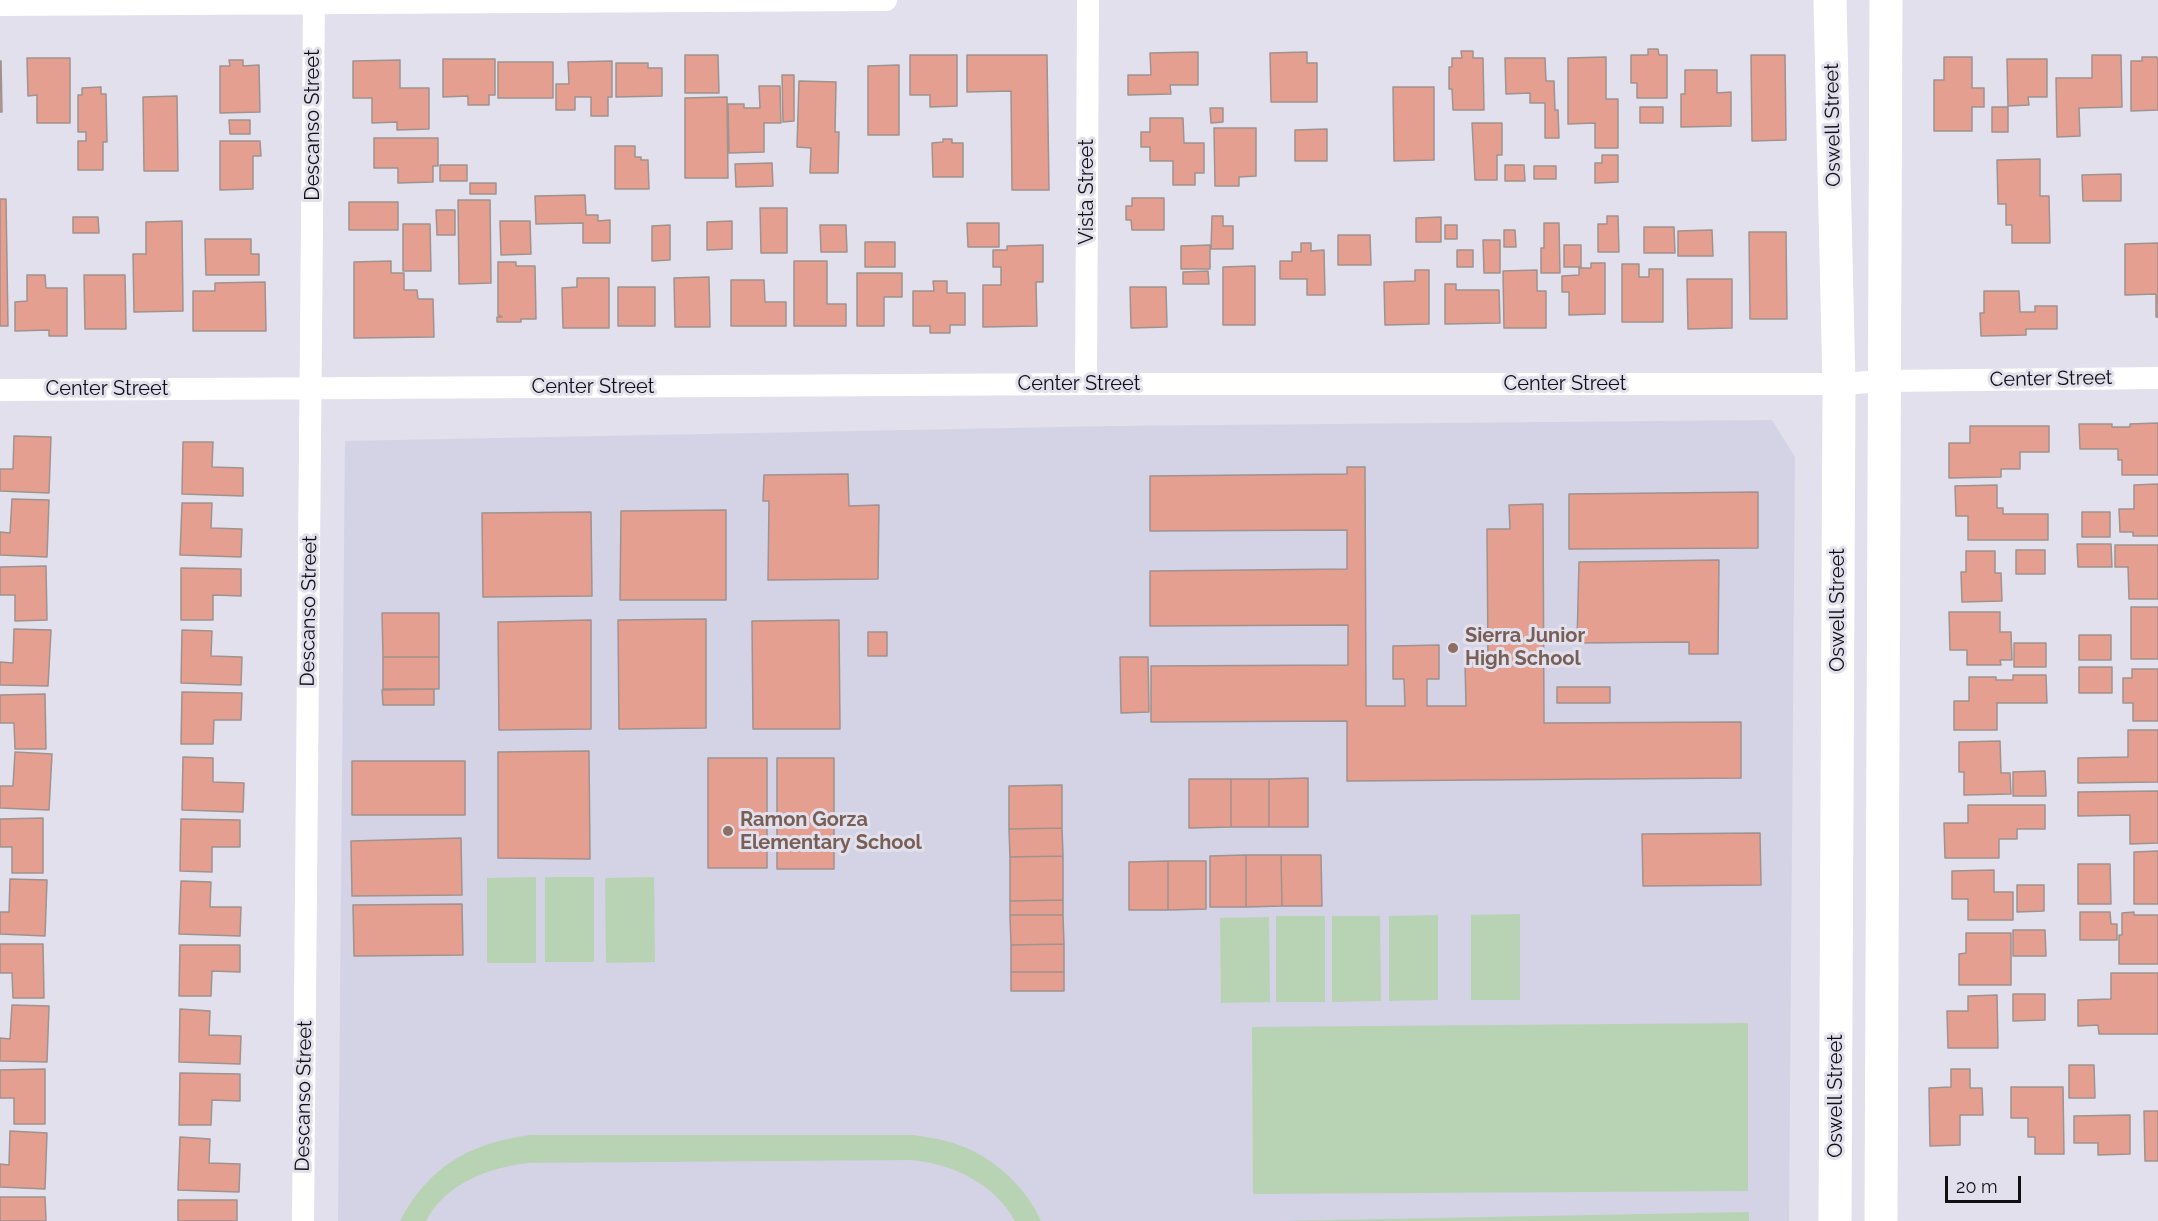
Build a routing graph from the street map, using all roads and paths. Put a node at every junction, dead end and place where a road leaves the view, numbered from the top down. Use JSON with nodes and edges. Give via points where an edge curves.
{"nodes":[{"id":1,"x":886,"y":0,"type":"edge"},
{"id":2,"x":1089,"y":0,"type":"edge"},
{"id":3,"x":1830,"y":0,"type":"edge"},
{"id":4,"x":1886,"y":0,"type":"edge"},
{"id":5,"x":314,"y":2,"type":"edge"},
{"id":6,"x":0,"y":5,"type":"edge"},
{"id":7,"x":2158,"y":378,"type":"edge"},
{"id":8,"x":1884,"y":381,"type":"junction"},
{"id":9,"x":1086,"y":384,"type":"junction"},
{"id":10,"x":1839,"y":384,"type":"junction"},
{"id":11,"x":311,"y":388,"type":"junction"},
{"id":12,"x":0,"y":390,"type":"edge"},
{"id":13,"x":303,"y":1221,"type":"edge"},
{"id":14,"x":1835,"y":1221,"type":"edge"},
{"id":15,"x":1881,"y":1221,"type":"edge"}],
"edges":[{"from":1,"to":5,"type":"street"},
{"from":2,"to":9,"type":"street","name":"Vista Street"},
{"from":3,"to":10,"type":"main road","name":"Oswell Street"},
{"from":4,"to":8,"type":"main road"},
{"from":5,"to":6,"type":"street"},
{"from":5,"to":11,"type":"street","name":"Descanso Street"},
{"from":7,"to":8,"type":"street","name":"Center Street"},
{"from":8,"to":10,"type":"street","name":"Center Street"},
{"from":8,"to":15,"type":"main road"},
{"from":9,"to":10,"type":"street","name":"Center Street"},
{"from":9,"to":11,"type":"street","name":"Center Street"},
{"from":10,"to":14,"type":"main road","name":"Oswell Street"},
{"from":11,"to":12,"type":"street","name":"Center Street"},
{"from":11,"to":13,"type":"street","name":"Descanso Street"}]}
